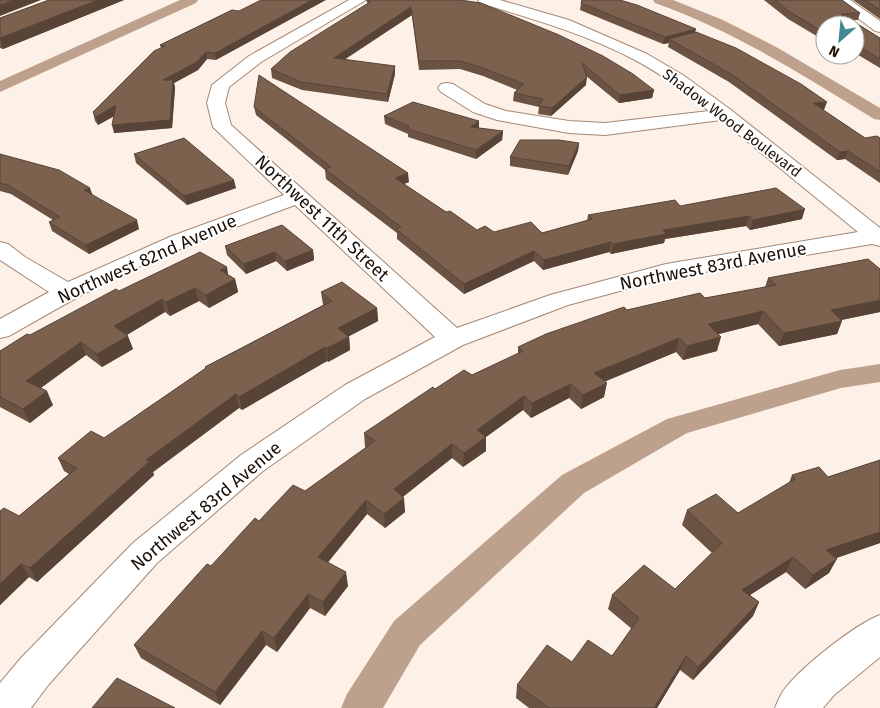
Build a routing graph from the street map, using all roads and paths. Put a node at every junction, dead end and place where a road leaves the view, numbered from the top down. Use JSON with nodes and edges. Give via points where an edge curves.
{"nodes":[{"id":1,"x":359,"y":0,"type":"edge"},
{"id":2,"x":486,"y":0,"type":"edge"},
{"id":3,"x":840,"y":0,"type":"edge"},
{"id":4,"x":880,"y":28,"type":"edge"},
{"id":5,"x":447,"y":88,"type":"dead end"},
{"id":6,"x":725,"y":114,"type":"junction"},
{"id":7,"x":298,"y":197,"type":"junction"},
{"id":8,"x":878,"y":238,"type":"edge"},
{"id":9,"x":0,"y":249,"type":"edge"},
{"id":10,"x":67,"y":292,"type":"junction"},
{"id":11,"x":0,"y":330,"type":"edge"},
{"id":12,"x":453,"y":338,"type":"junction"},
{"id":13,"x":880,"y":634,"type":"edge"},
{"id":14,"x":6,"y":708,"type":"edge"},
{"id":15,"x":796,"y":708,"type":"edge"}],
"edges":[{"from":1,"to":7,"type":"street","name":"Northwest 11th Street","via":[[255,59],[221,85],[216,103],[222,127]]},
{"from":2,"to":6,"type":"street","name":"Shadow Wood Boulevard","via":[[564,23],[641,57]]},
{"from":3,"to":4,"type":"street"},
{"from":5,"to":6,"type":"street","via":[[479,108],[503,116],[569,127],[605,128]]},
{"from":6,"to":8,"type":"street","name":"Shadow Wood Boulevard"},
{"from":7,"to":10,"type":"street","name":"Northwest 82nd Avenue","via":[[216,226]]},
{"from":7,"to":12,"type":"street","name":"Northwest 11th Street"},
{"from":8,"to":12,"type":"street","name":"Northwest 83rd Avenue","via":[[666,271],[559,300]]},
{"from":9,"to":10,"type":"street"},
{"from":10,"to":11,"type":"street","name":"Northwest 82nd Avenue"},
{"from":12,"to":14,"type":"street","name":"Northwest 83rd Avenue","via":[[355,392],[252,463],[145,553],[35,670]]},
{"from":13,"to":15,"type":"street","via":[[820,682]]}]}
